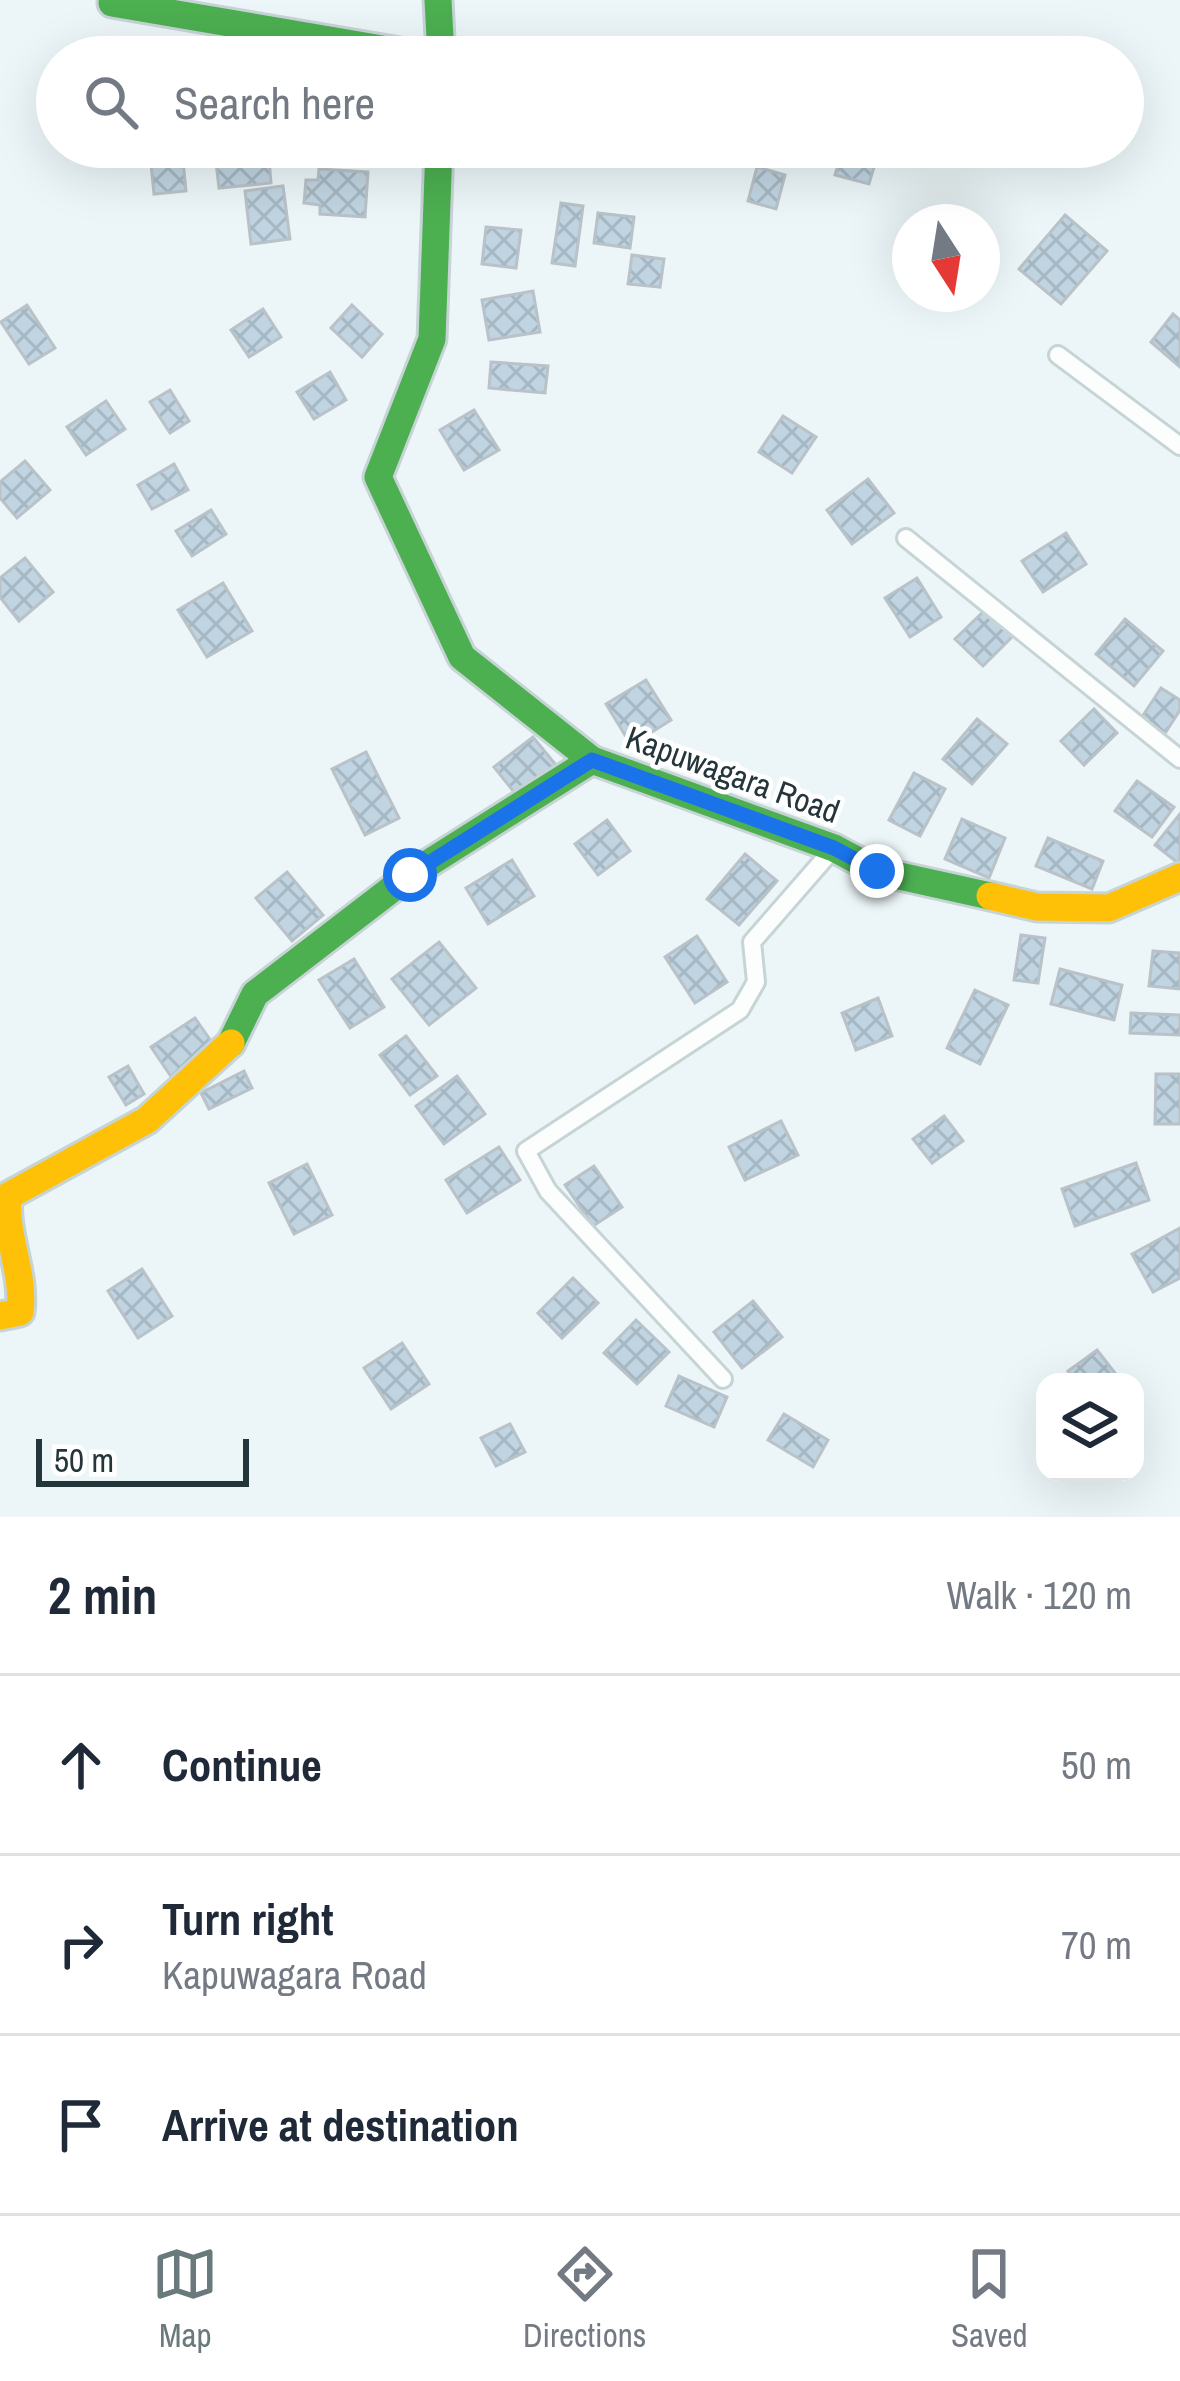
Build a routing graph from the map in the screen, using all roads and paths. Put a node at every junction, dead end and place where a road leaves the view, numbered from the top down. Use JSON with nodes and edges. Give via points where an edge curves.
{"nodes":[{"id":1,"x":438,"y":0,"type":"edge"},
{"id":2,"x":112,"y":3,"type":"dead end"},
{"id":3,"x":306,"y":36,"type":"edge"},
{"id":4,"x":440,"y":36,"type":"edge"},
{"id":5,"x":438,"y":168,"type":"edge"},
{"id":6,"x":1058,"y":355,"type":"dead end"},
{"id":7,"x":1180,"y":446,"type":"edge"},
{"id":8,"x":906,"y":538,"type":"dead end"},
{"id":9,"x":1180,"y":759,"type":"edge"},
{"id":10,"x":592,"y":760,"type":"junction"},
{"id":11,"x":834,"y":848,"type":"junction"},
{"id":12,"x":1180,"y":877,"type":"edge"},
{"id":13,"x":0,"y":1316,"type":"edge"},
{"id":14,"x":723,"y":1379,"type":"dead end"}],
"edges":[{"from":1,"to":4,"type":"street"},
{"from":2,"to":3,"type":"street"},
{"from":5,"to":10,"type":"street","name":"Kapuwagara Road","via":[[432,339],[377,477],[462,657]]},
{"from":6,"to":7,"type":"lane"},
{"from":8,"to":9,"type":"lane"},
{"from":10,"to":11,"type":"street","name":"Kapuwagara Road"},
{"from":10,"to":13,"type":"street","via":[[410,875],[255,994],[228,1048],[147,1120],[8,1196],[2,1217],[25,1292],[20,1312]]},
{"from":11,"to":12,"type":"street","name":"Kapuwagara Road","via":[[877,871],[1037,907],[1109,908]]},
{"from":11,"to":14,"type":"lane","via":[[752,942],[756,982],[740,1010],[526,1151],[548,1191]]}]}
